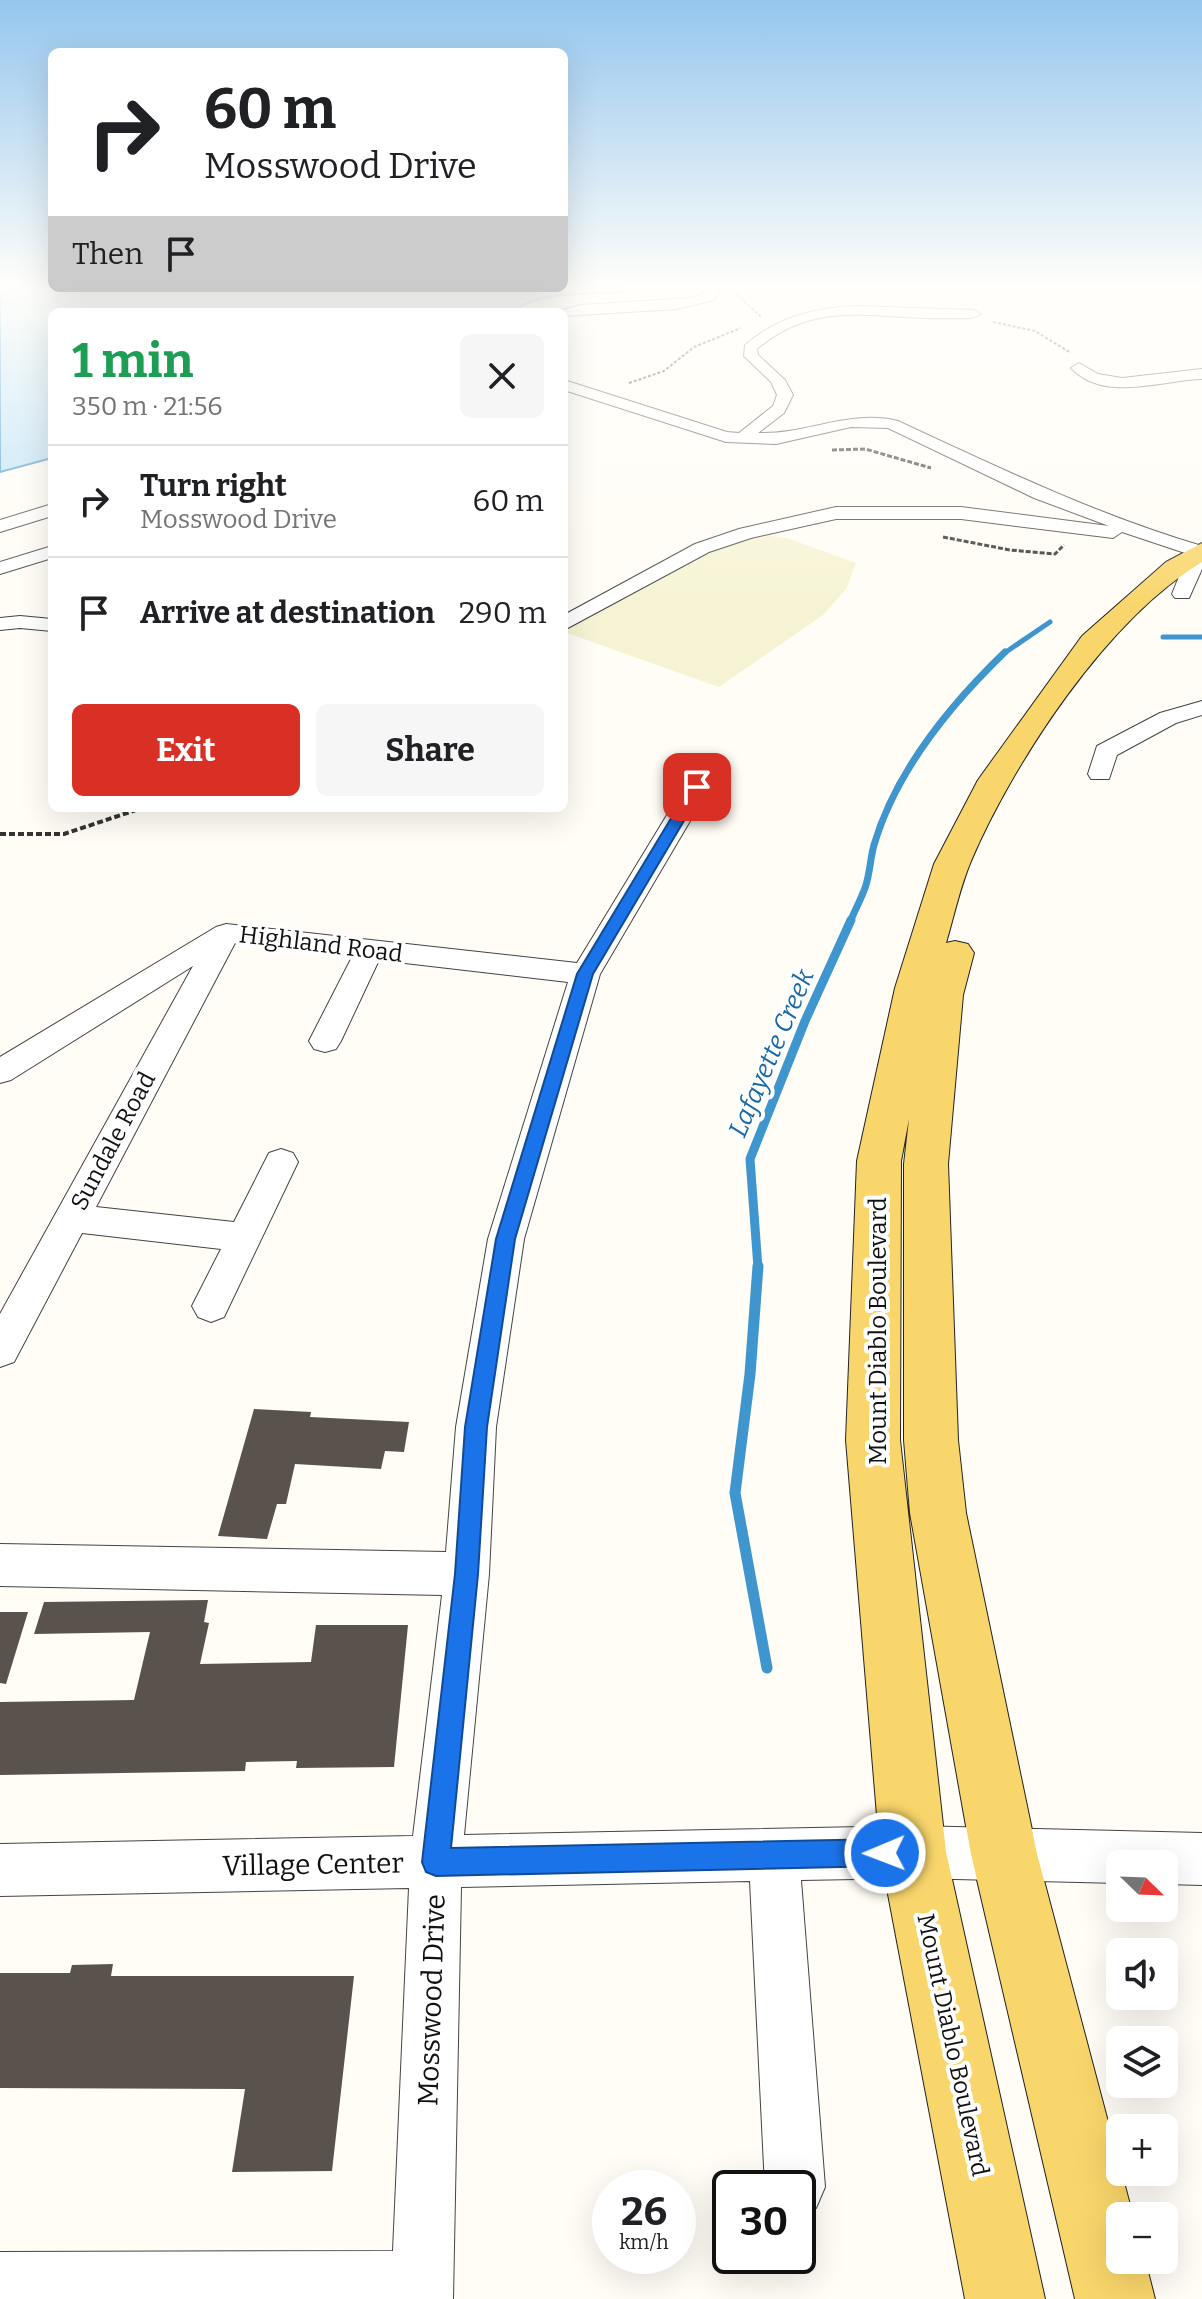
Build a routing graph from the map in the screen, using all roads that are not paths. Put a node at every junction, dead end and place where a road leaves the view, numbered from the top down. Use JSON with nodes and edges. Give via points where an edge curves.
{"nodes":[{"id":1,"x":582,"y":394,"type":"edge"},
{"id":2,"x":786,"y":394,"type":"edge"},
{"id":3,"x":743,"y":438,"type":"junction"},
{"id":4,"x":48,"y":511,"type":"edge"},
{"id":5,"x":0,"y":526,"type":"edge"},
{"id":6,"x":1145,"y":535,"type":"junction"},
{"id":7,"x":48,"y":553,"type":"edge"},
{"id":8,"x":1197,"y":565,"type":"edge"},
{"id":9,"x":0,"y":568,"type":"edge"},
{"id":10,"x":568,"y":622,"type":"edge"},
{"id":11,"x":0,"y":624,"type":"edge"},
{"id":12,"x":48,"y":625,"type":"edge"},
{"id":13,"x":1202,"y":708,"type":"edge"},
{"id":14,"x":1100,"y":774,"type":"dead end"},
{"id":15,"x":697,"y":787,"type":"dead end"},
{"id":16,"x":226,"y":933,"type":"junction"},
{"id":17,"x":370,"y":949,"type":"junction"},
{"id":18,"x":585,"y":974,"type":"junction"},
{"id":19,"x":325,"y":1041,"type":"dead end"},
{"id":20,"x":0,"y":1072,"type":"edge"},
{"id":21,"x":281,"y":1162,"type":"dead end"},
{"id":22,"x":72,"y":1218,"type":"junction"},
{"id":23,"x":244,"y":1237,"type":"junction"},
{"id":24,"x":211,"y":1306,"type":"dead end"},
{"id":25,"x":0,"y":1350,"type":"edge"},
{"id":26,"x":0,"y":1565,"type":"edge"},
{"id":27,"x":467,"y":1574,"type":"junction"},
{"id":28,"x":913,"y":1852,"type":"junction"},
{"id":29,"x":1004,"y":1854,"type":"junction"},
{"id":30,"x":774,"y":1855,"type":"junction"},
{"id":31,"x":1202,"y":1859,"type":"edge"},
{"id":32,"x":436,"y":1862,"type":"junction"},
{"id":33,"x":0,"y":1870,"type":"edge"},
{"id":34,"x":794,"y":2170,"type":"edge"},
{"id":35,"x":0,"y":2283,"type":"edge"},
{"id":36,"x":422,"y":2290,"type":"edge"},
{"id":37,"x":1005,"y":2299,"type":"edge"},
{"id":38,"x":1115,"y":2299,"type":"edge"}],
"edges":[{"from":1,"to":3,"type":"street"},
{"from":2,"to":3,"type":"street","via":[[783,406]]},
{"from":3,"to":6,"type":"street","via":[[776,439],[851,422],[892,424],[1040,494]]},
{"from":4,"to":5,"type":"street"},
{"from":6,"to":8,"type":"street"},
{"from":6,"to":10,"type":"street","via":[[961,513],[836,513],[702,548]]},
{"from":7,"to":9,"type":"street"},
{"from":8,"to":28,"type":"main road","name":"Mount Diablo Boulevard","via":[[1175,567],[1092,642],[994,780],[952,864],[914,988],[879,1161],[873,1440]]},
{"from":8,"to":29,"type":"main road","name":"Mount Diablo Boulevard","via":[[1098,674],[1021,787],[979,866],[943,995],[926,1164],[931,1440],[938,1513]]},
{"from":11,"to":12,"type":"street"},
{"from":13,"to":14,"type":"street","via":[[1168,718],[1106,751]]},
{"from":15,"to":18,"type":"street","name":"Mosswood Drive"},
{"from":16,"to":17,"type":"street","name":"Highland Road"},
{"from":16,"to":20,"type":"street","name":"Highland Road"},
{"from":16,"to":22,"type":"street","name":"Sundale Road"},
{"from":17,"to":18,"type":"street","name":"Highland Road"},
{"from":17,"to":19,"type":"street"},
{"from":18,"to":27,"type":"street","name":"Mosswood Drive","via":[[506,1239],[476,1427]]},
{"from":21,"to":23,"type":"street"},
{"from":22,"to":23,"type":"street"},
{"from":22,"to":25,"type":"street","name":"Sundale Road"},
{"from":23,"to":24,"type":"street"},
{"from":26,"to":27,"type":"street"},
{"from":27,"to":32,"type":"street","name":"Mosswood Drive"},
{"from":28,"to":29,"type":"street","name":"Village Center"},
{"from":28,"to":30,"type":"street","name":"Village Center"},
{"from":28,"to":37,"type":"main road","name":"Mount Diablo Boulevard"},
{"from":29,"to":31,"type":"street","name":"Village Center"},
{"from":29,"to":38,"type":"main road","name":"Mount Diablo Boulevard"},
{"from":30,"to":32,"type":"street","name":"Village Center"},
{"from":30,"to":34,"type":"street"},
{"from":32,"to":33,"type":"street","name":"Village Center"},
{"from":32,"to":36,"type":"street","name":"Mosswood Drive"},
{"from":35,"to":36,"type":"street"}]}
